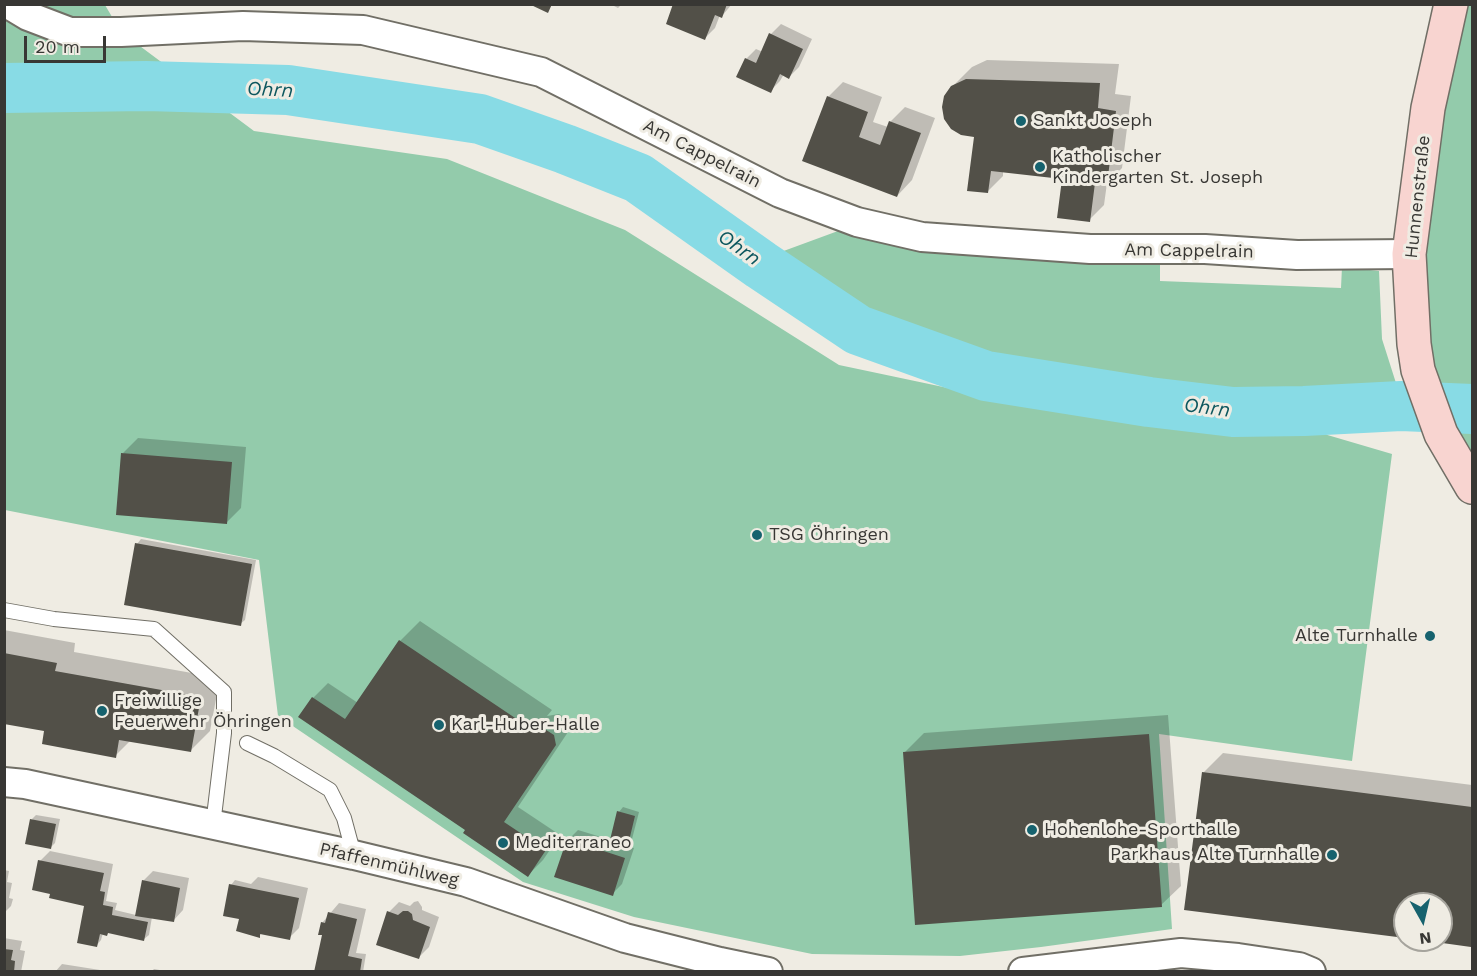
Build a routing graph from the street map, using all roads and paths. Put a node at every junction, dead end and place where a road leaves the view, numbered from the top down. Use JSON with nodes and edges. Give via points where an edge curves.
{"nodes":[{"id":1,"x":8,"y":4,"type":"edge"},
{"id":2,"x":1451,"y":4,"type":"edge"},
{"id":3,"x":1409,"y":254,"type":"junction"},
{"id":4,"x":1473,"y":487,"type":"edge"},
{"id":5,"x":4,"y":610,"type":"edge"},
{"id":6,"x":247,"y":743,"type":"dead end"},
{"id":7,"x":4,"y":782,"type":"edge"},
{"id":8,"x":213,"y":825,"type":"junction"},
{"id":9,"x":354,"y":855,"type":"junction"},
{"id":10,"x":768,"y":972,"type":"edge"},
{"id":11,"x":1023,"y":972,"type":"edge"},
{"id":12,"x":1311,"y":972,"type":"edge"}],
"edges":[{"from":1,"to":3,"type":"street","name":"Am Cappelrain","via":[[70,32],[243,26],[363,30],[541,72],[780,193],[857,222],[922,237],[1090,249]]},
{"from":2,"to":3,"type":"main road","name":"Hunnenstraße","via":[[1428,108]]},
{"from":3,"to":4,"type":"main road","name":"Hunnenstraße","via":[[1418,370],[1441,434]]},
{"from":5,"to":8,"type":"lane","via":[[154,629],[224,692],[224,733]]},
{"from":6,"to":9,"type":"lane","via":[[330,790],[344,818]]},
{"from":7,"to":8,"type":"street","name":"Pfaffenmühlweg"},
{"from":8,"to":9,"type":"street","name":"Pfaffenmühlweg"},
{"from":9,"to":10,"type":"street","name":"Pfaffenmühlweg","via":[[466,882],[625,938]]},
{"from":11,"to":12,"type":"street","via":[[1181,953],[1238,958]]}]}
